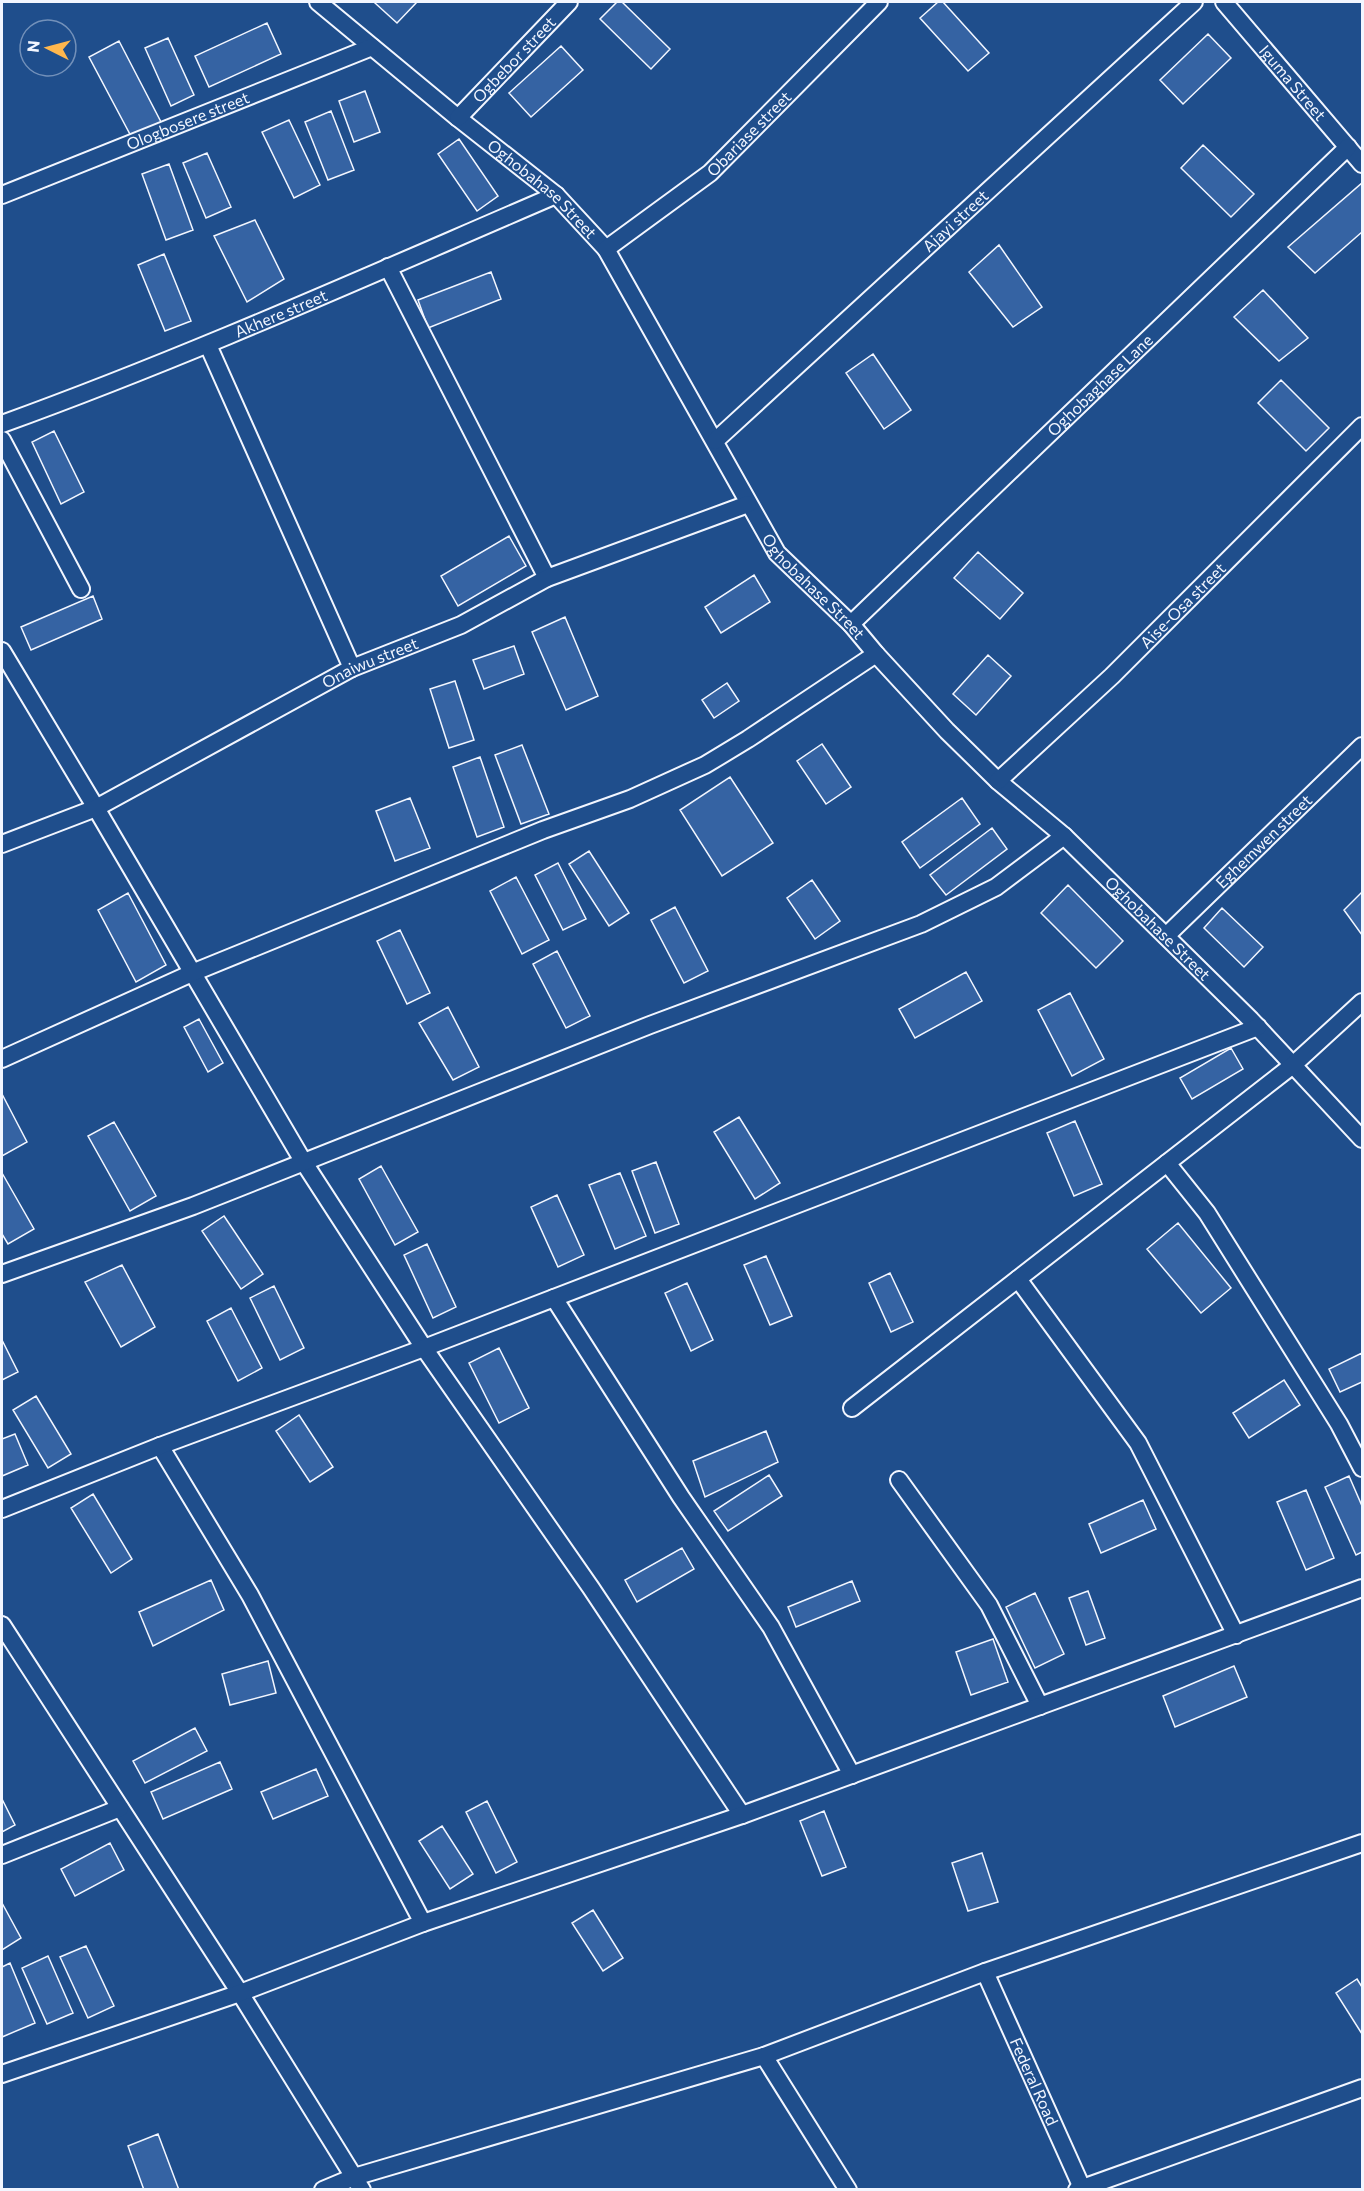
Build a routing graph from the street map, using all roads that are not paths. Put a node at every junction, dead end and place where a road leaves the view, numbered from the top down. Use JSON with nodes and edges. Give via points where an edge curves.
{"nodes":[{"id":1,"x":318,"y":2,"type":"edge"},
{"id":2,"x":569,"y":2,"type":"edge"},
{"id":3,"x":879,"y":2,"type":"edge"},
{"id":4,"x":1194,"y":2,"type":"edge"},
{"id":5,"x":1224,"y":2,"type":"edge"},
{"id":6,"x":372,"y":48,"type":"junction"},
{"id":7,"x":458,"y":118,"type":"junction"},
{"id":8,"x":1348,"y":147,"type":"junction"},
{"id":9,"x":1362,"y":164,"type":"edge"},
{"id":10,"x":2,"y":195,"type":"edge"},
{"id":11,"x":556,"y":195,"type":"junction"},
{"id":12,"x":606,"y":249,"type":"junction"},
{"id":13,"x":388,"y":267,"type":"junction"},
{"id":14,"x":208,"y":345,"type":"junction"},
{"id":15,"x":2,"y":424,"type":"edge"},
{"id":16,"x":1362,"y":426,"type":"edge"},
{"id":17,"x":2,"y":440,"type":"edge"},
{"id":18,"x":715,"y":441,"type":"junction"},
{"id":19,"x":748,"y":504,"type":"junction"},
{"id":20,"x":548,"y":578,"type":"junction"},
{"id":21,"x":81,"y":589,"type":"dead end"},
{"id":22,"x":851,"y":624,"type":"junction"},
{"id":23,"x":2,"y":651,"type":"edge"},
{"id":24,"x":876,"y":654,"type":"junction"},
{"id":25,"x":352,"y":668,"type":"junction"},
{"id":26,"x":1362,"y":746,"type":"edge"},
{"id":27,"x":998,"y":781,"type":"junction"},
{"id":28,"x":96,"y":808,"type":"junction"},
{"id":29,"x":1064,"y":836,"type":"junction"},
{"id":30,"x":2,"y":844,"type":"edge"},
{"id":31,"x":1166,"y":936,"type":"junction"},
{"id":32,"x":192,"y":974,"type":"junction"},
{"id":33,"x":1362,"y":1002,"type":"edge"},
{"id":34,"x":1258,"y":1027,"type":"junction"},
{"id":35,"x":2,"y":1059,"type":"edge"},
{"id":36,"x":1293,"y":1065,"type":"junction"},
{"id":37,"x":1362,"y":1139,"type":"edge"},
{"id":38,"x":303,"y":1161,"type":"junction"},
{"id":39,"x":1167,"y":1163,"type":"junction"},
{"id":40,"x":2,"y":1274,"type":"edge"},
{"id":41,"x":1018,"y":1279,"type":"junction"},
{"id":42,"x":554,"y":1298,"type":"junction"},
{"id":43,"x":424,"y":1348,"type":"junction"},
{"id":44,"x":852,"y":1408,"type":"dead end"},
{"id":45,"x":160,"y":1446,"type":"junction"},
{"id":46,"x":1362,"y":1468,"type":"edge"},
{"id":47,"x":899,"y":1480,"type":"dead end"},
{"id":48,"x":2,"y":1509,"type":"edge"},
{"id":49,"x":1362,"y":1588,"type":"edge"},
{"id":50,"x":2,"y":1625,"type":"edge"},
{"id":51,"x":1236,"y":1635,"type":"junction"},
{"id":52,"x":1040,"y":1706,"type":"junction"},
{"id":53,"x":852,"y":1775,"type":"junction"},
{"id":54,"x":120,"y":1808,"type":"junction"},
{"id":55,"x":742,"y":1815,"type":"junction"},
{"id":56,"x":1362,"y":1843,"type":"edge"},
{"id":57,"x":2,"y":1855,"type":"edge"},
{"id":58,"x":423,"y":1923,"type":"junction"},
{"id":59,"x":985,"y":1972,"type":"junction"},
{"id":60,"x":240,"y":1993,"type":"junction"},
{"id":61,"x":764,"y":2056,"type":"junction"},
{"id":62,"x":2,"y":2074,"type":"edge"},
{"id":63,"x":1362,"y":2088,"type":"edge"},
{"id":64,"x":358,"y":2183,"type":"edge"},
{"id":65,"x":1078,"y":2189,"type":"edge"},
{"id":66,"x":323,"y":2190,"type":"edge"},
{"id":67,"x":848,"y":2190,"type":"edge"}],
"edges":[{"from":1,"to":6,"type":"street","name":"Oghobahase Street"},
{"from":2,"to":7,"type":"street","name":"Ogbebor street"},
{"from":3,"to":12,"type":"street","name":"Obariase street","via":[[710,173]]},
{"from":4,"to":18,"type":"street","name":"Ajayi street"},
{"from":5,"to":8,"type":"street","name":"Iguma Street"},
{"from":6,"to":7,"type":"street","name":"Oghobahase Street"},
{"from":6,"to":10,"type":"street","name":"Ologbosere street"},
{"from":7,"to":11,"type":"street","name":"Oghobahase Street"},
{"from":8,"to":9,"type":"street","name":"Iguma Street"},
{"from":8,"to":22,"type":"street","name":"Oghobaghase Lane"},
{"from":11,"to":12,"type":"street","name":"Oghobahase Street"},
{"from":11,"to":13,"type":"street","name":"Akhere street"},
{"from":12,"to":18,"type":"street","name":"Oghobahase Street"},
{"from":13,"to":14,"type":"street","name":"Akhere street"},
{"from":13,"to":20,"type":"street"},
{"from":14,"to":15,"type":"street","name":"Akhere street"},
{"from":14,"to":25,"type":"street"},
{"from":16,"to":27,"type":"street","name":"Aise-Osa street","via":[[1112,676]]},
{"from":17,"to":21,"type":"street"},
{"from":18,"to":19,"type":"street","name":"Oghobahase Street"},
{"from":19,"to":20,"type":"street","name":"Onaiwu street"},
{"from":19,"to":22,"type":"street","name":"Oghobahase Street","via":[[777,553]]},
{"from":20,"to":25,"type":"street","name":"Onaiwu street","via":[[461,625]]},
{"from":22,"to":24,"type":"street","name":"Oghobahase Street"},
{"from":23,"to":28,"type":"street"},
{"from":24,"to":27,"type":"street","name":"Oghobahase Street"},
{"from":24,"to":32,"type":"street","via":[[705,765],[630,799],[543,830]]},
{"from":25,"to":28,"type":"street","name":"Onaiwu street"},
{"from":26,"to":31,"type":"street","name":"Eghemwen street"},
{"from":27,"to":29,"type":"street","name":"Oghobahase Street"},
{"from":28,"to":30,"type":"street","name":"Onaiwu street"},
{"from":28,"to":32,"type":"street"},
{"from":29,"to":31,"type":"street","name":"Oghobahase Street"},
{"from":29,"to":38,"type":"street","via":[[996,887],[921,924]]},
{"from":31,"to":34,"type":"street","name":"Oghobahase Street"},
{"from":32,"to":35,"type":"street"},
{"from":32,"to":38,"type":"street"},
{"from":33,"to":36,"type":"street"},
{"from":34,"to":36,"type":"street","name":"Oghobahase Street"},
{"from":34,"to":42,"type":"street"},
{"from":36,"to":37,"type":"street","name":"Oghobahase Street"},
{"from":36,"to":39,"type":"street"},
{"from":38,"to":40,"type":"street","via":[[193,1206]]},
{"from":38,"to":43,"type":"street"},
{"from":39,"to":41,"type":"street"},
{"from":39,"to":46,"type":"street","via":[[1207,1213],[1339,1424]]},
{"from":41,"to":44,"type":"street"},
{"from":41,"to":51,"type":"street","via":[[1138,1443]]},
{"from":42,"to":43,"type":"street"},
{"from":42,"to":53,"type":"street","via":[[681,1497],[771,1627]]},
{"from":43,"to":45,"type":"street"},
{"from":43,"to":55,"type":"street"},
{"from":45,"to":48,"type":"street"},
{"from":45,"to":58,"type":"street","via":[[250,1594]]},
{"from":47,"to":52,"type":"street","via":[[988,1605]]},
{"from":49,"to":51,"type":"street"},
{"from":50,"to":54,"type":"street"},
{"from":51,"to":52,"type":"street"},
{"from":52,"to":53,"type":"street"},
{"from":53,"to":55,"type":"street"},
{"from":54,"to":57,"type":"street"},
{"from":54,"to":60,"type":"street"},
{"from":55,"to":58,"type":"street"},
{"from":56,"to":59,"type":"street"},
{"from":58,"to":60,"type":"street"},
{"from":59,"to":61,"type":"street"},
{"from":59,"to":65,"type":"street","name":"Federal Road","via":[[1073,2169]]},
{"from":60,"to":62,"type":"street"},
{"from":60,"to":64,"type":"street"},
{"from":61,"to":64,"type":"street"},
{"from":61,"to":67,"type":"street"},
{"from":63,"to":65,"type":"street"},
{"from":64,"to":66,"type":"street"}]}
